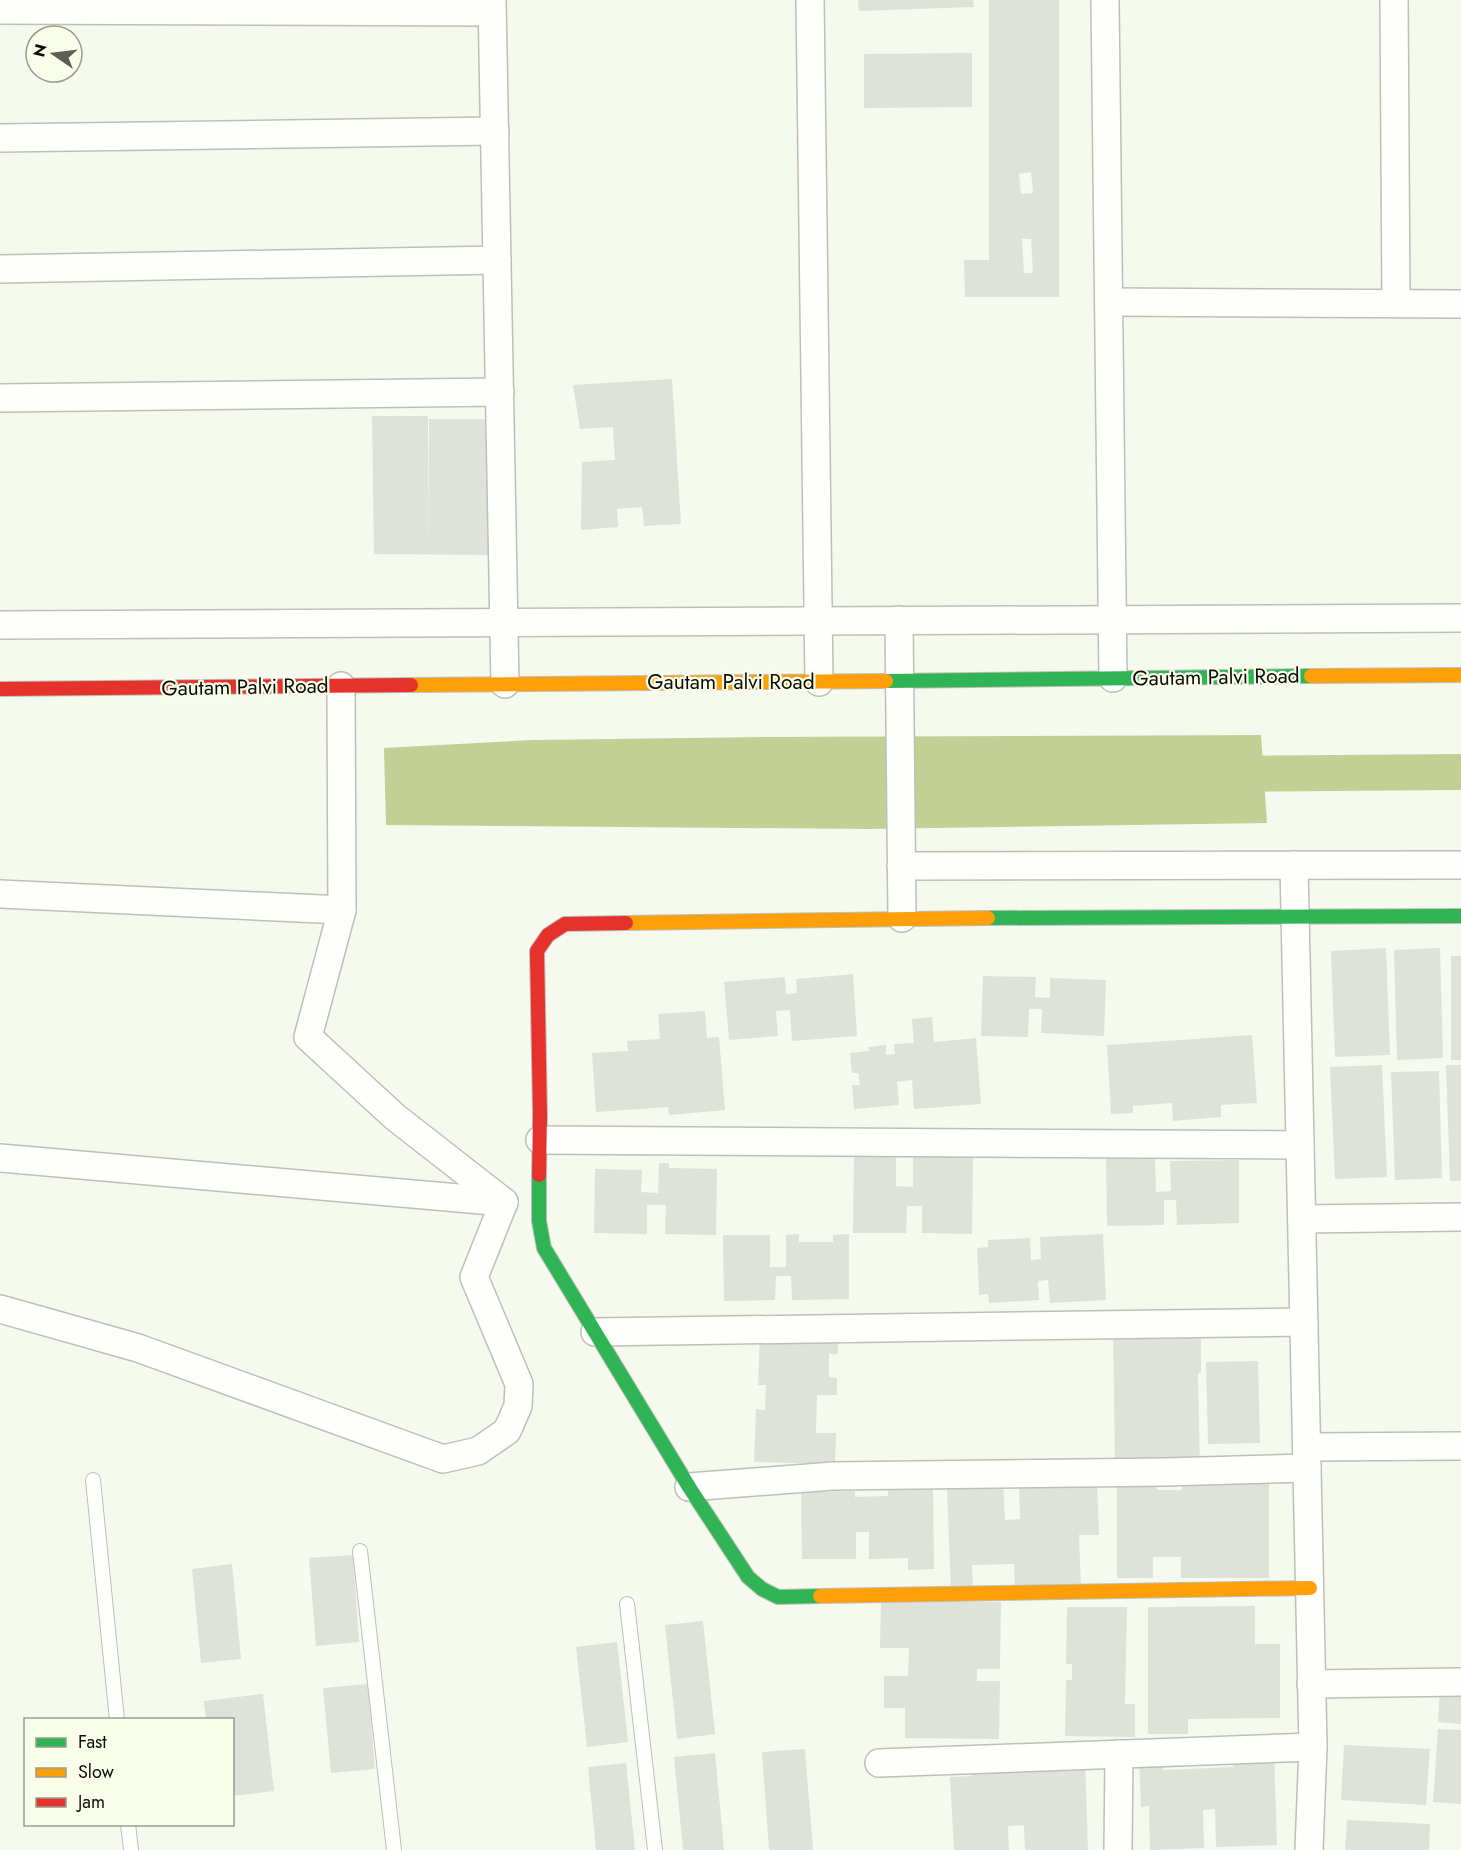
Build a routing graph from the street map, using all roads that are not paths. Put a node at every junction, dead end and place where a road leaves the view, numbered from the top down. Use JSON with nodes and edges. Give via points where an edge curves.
{"nodes":[{"id":1,"x":810,"y":0,"type":"edge"},
{"id":2,"x":1105,"y":0,"type":"edge"},
{"id":3,"x":1394,"y":0,"type":"edge"},
{"id":4,"x":492,"y":6,"type":"edge"},
{"id":5,"x":0,"y":10,"type":"edge"},
{"id":6,"x":495,"y":131,"type":"junction"},
{"id":7,"x":0,"y":138,"type":"edge"},
{"id":8,"x":497,"y":260,"type":"junction"},
{"id":9,"x":0,"y":269,"type":"edge"},
{"id":10,"x":1109,"y":302,"type":"junction"},
{"id":11,"x":1396,"y":303,"type":"junction"},
{"id":12,"x":1461,"y":304,"type":"edge"},
{"id":13,"x":500,"y":392,"type":"junction"},
{"id":14,"x":0,"y":398,"type":"edge"},
{"id":15,"x":1461,"y":618,"type":"edge"},
{"id":16,"x":1113,"y":619,"type":"junction"},
{"id":17,"x":899,"y":620,"type":"junction"},
{"id":18,"x":818,"y":621,"type":"junction"},
{"id":19,"x":504,"y":623,"type":"junction"},
{"id":20,"x":0,"y":625,"type":"edge"},
{"id":21,"x":1461,"y":675,"type":"edge"},
{"id":22,"x":1113,"y":678,"type":"junction"},
{"id":23,"x":900,"y":680,"type":"junction"},
{"id":24,"x":819,"y":681,"type":"junction"},
{"id":25,"x":505,"y":684,"type":"junction"},
{"id":26,"x":341,"y":686,"type":"junction"},
{"id":27,"x":0,"y":689,"type":"edge"},
{"id":28,"x":901,"y":854,"type":"junction"},
{"id":29,"x":1294,"y":865,"type":"junction"},
{"id":30,"x":1461,"y":865,"type":"edge"},
{"id":31,"x":0,"y":894,"type":"edge"},
{"id":32,"x":342,"y":910,"type":"junction"},
{"id":33,"x":1295,"y":916,"type":"junction"},
{"id":34,"x":1461,"y":916,"type":"edge"},
{"id":35,"x":902,"y":918,"type":"junction"},
{"id":36,"x":540,"y":1140,"type":"junction"},
{"id":37,"x":1300,"y":1145,"type":"junction"},
{"id":38,"x":0,"y":1158,"type":"edge"},
{"id":39,"x":504,"y":1202,"type":"junction"},
{"id":40,"x":1461,"y":1217,"type":"edge"},
{"id":41,"x":1302,"y":1219,"type":"junction"},
{"id":42,"x":0,"y":1309,"type":"edge"},
{"id":43,"x":1304,"y":1322,"type":"junction"},
{"id":44,"x":595,"y":1332,"type":"junction"},
{"id":45,"x":1461,"y":1446,"type":"edge"},
{"id":46,"x":1307,"y":1458,"type":"junction"},
{"id":47,"x":93,"y":1480,"type":"dead end"},
{"id":48,"x":688,"y":1487,"type":"junction"},
{"id":49,"x":360,"y":1551,"type":"dead end"},
{"id":50,"x":1310,"y":1588,"type":"junction"},
{"id":51,"x":627,"y":1604,"type":"dead end"},
{"id":52,"x":1461,"y":1682,"type":"edge"},
{"id":53,"x":1311,"y":1684,"type":"junction"},
{"id":54,"x":117,"y":1718,"type":"edge"},
{"id":55,"x":1313,"y":1747,"type":"junction"},
{"id":56,"x":1119,"y":1754,"type":"junction"},
{"id":57,"x":879,"y":1763,"type":"dead end"},
{"id":58,"x":128,"y":1826,"type":"edge"},
{"id":59,"x":131,"y":1850,"type":"edge"},
{"id":60,"x":394,"y":1850,"type":"edge"},
{"id":61,"x":655,"y":1850,"type":"edge"},
{"id":62,"x":1118,"y":1850,"type":"edge"},
{"id":63,"x":1309,"y":1850,"type":"edge"}],
"edges":[{"from":1,"to":18,"type":"street"},
{"from":2,"to":10,"type":"street"},
{"from":3,"to":11,"type":"street"},
{"from":4,"to":5,"type":"street"},
{"from":4,"to":6,"type":"street"},
{"from":6,"to":7,"type":"street"},
{"from":6,"to":8,"type":"street"},
{"from":8,"to":9,"type":"street"},
{"from":8,"to":13,"type":"street"},
{"from":10,"to":11,"type":"street"},
{"from":10,"to":16,"type":"street"},
{"from":11,"to":12,"type":"street"},
{"from":13,"to":14,"type":"street"},
{"from":13,"to":19,"type":"street"},
{"from":15,"to":16,"type":"street"},
{"from":16,"to":17,"type":"street"},
{"from":16,"to":22,"type":"street"},
{"from":17,"to":18,"type":"street"},
{"from":17,"to":23,"type":"street"},
{"from":18,"to":19,"type":"street"},
{"from":18,"to":24,"type":"street"},
{"from":19,"to":20,"type":"street"},
{"from":19,"to":25,"type":"street"},
{"from":21,"to":22,"type":"street","name":"Gautam Palvi Road"},
{"from":22,"to":23,"type":"street","name":"Gautam Palvi Road"},
{"from":23,"to":24,"type":"street","name":"Gautam Palvi Road"},
{"from":23,"to":28,"type":"street"},
{"from":24,"to":25,"type":"street","name":"Gautam Palvi Road"},
{"from":25,"to":26,"type":"street","name":"Gautam Palvi Road"},
{"from":26,"to":27,"type":"street","name":"Gautam Palvi Road"},
{"from":26,"to":32,"type":"street"},
{"from":28,"to":29,"type":"street"},
{"from":28,"to":35,"type":"street"},
{"from":29,"to":30,"type":"street"},
{"from":29,"to":33,"type":"street"},
{"from":31,"to":32,"type":"street"},
{"from":32,"to":39,"type":"street","via":[[308,1036],[395,1117]]},
{"from":33,"to":34,"type":"street"},
{"from":33,"to":35,"type":"street"},
{"from":33,"to":37,"type":"street"},
{"from":35,"to":36,"type":"street","via":[[565,924],[553,930],[537,951]]},
{"from":36,"to":37,"type":"street"},
{"from":36,"to":44,"type":"street","via":[[539,1230],[544,1248]]},
{"from":37,"to":41,"type":"street"},
{"from":38,"to":39,"type":"street"},
{"from":39,"to":42,"type":"street","via":[[474,1277],[519,1384],[518,1406],[507,1431],[478,1451],[442,1459],[138,1348]]},
{"from":40,"to":41,"type":"street"},
{"from":41,"to":43,"type":"street"},
{"from":43,"to":44,"type":"street"},
{"from":43,"to":46,"type":"street"},
{"from":44,"to":48,"type":"street"},
{"from":45,"to":46,"type":"street"},
{"from":46,"to":48,"type":"street","via":[[1165,1472],[834,1476]]},
{"from":46,"to":50,"type":"street"},
{"from":47,"to":54,"type":"lane"},
{"from":48,"to":50,"type":"street","via":[[748,1577],[758,1588],[778,1597]]},
{"from":49,"to":60,"type":"lane"},
{"from":50,"to":53,"type":"street"},
{"from":51,"to":61,"type":"lane"},
{"from":52,"to":53,"type":"street"},
{"from":53,"to":55,"type":"street"},
{"from":55,"to":56,"type":"street"},
{"from":55,"to":63,"type":"street"},
{"from":56,"to":57,"type":"street"},
{"from":56,"to":62,"type":"street"},
{"from":58,"to":59,"type":"lane"}]}
